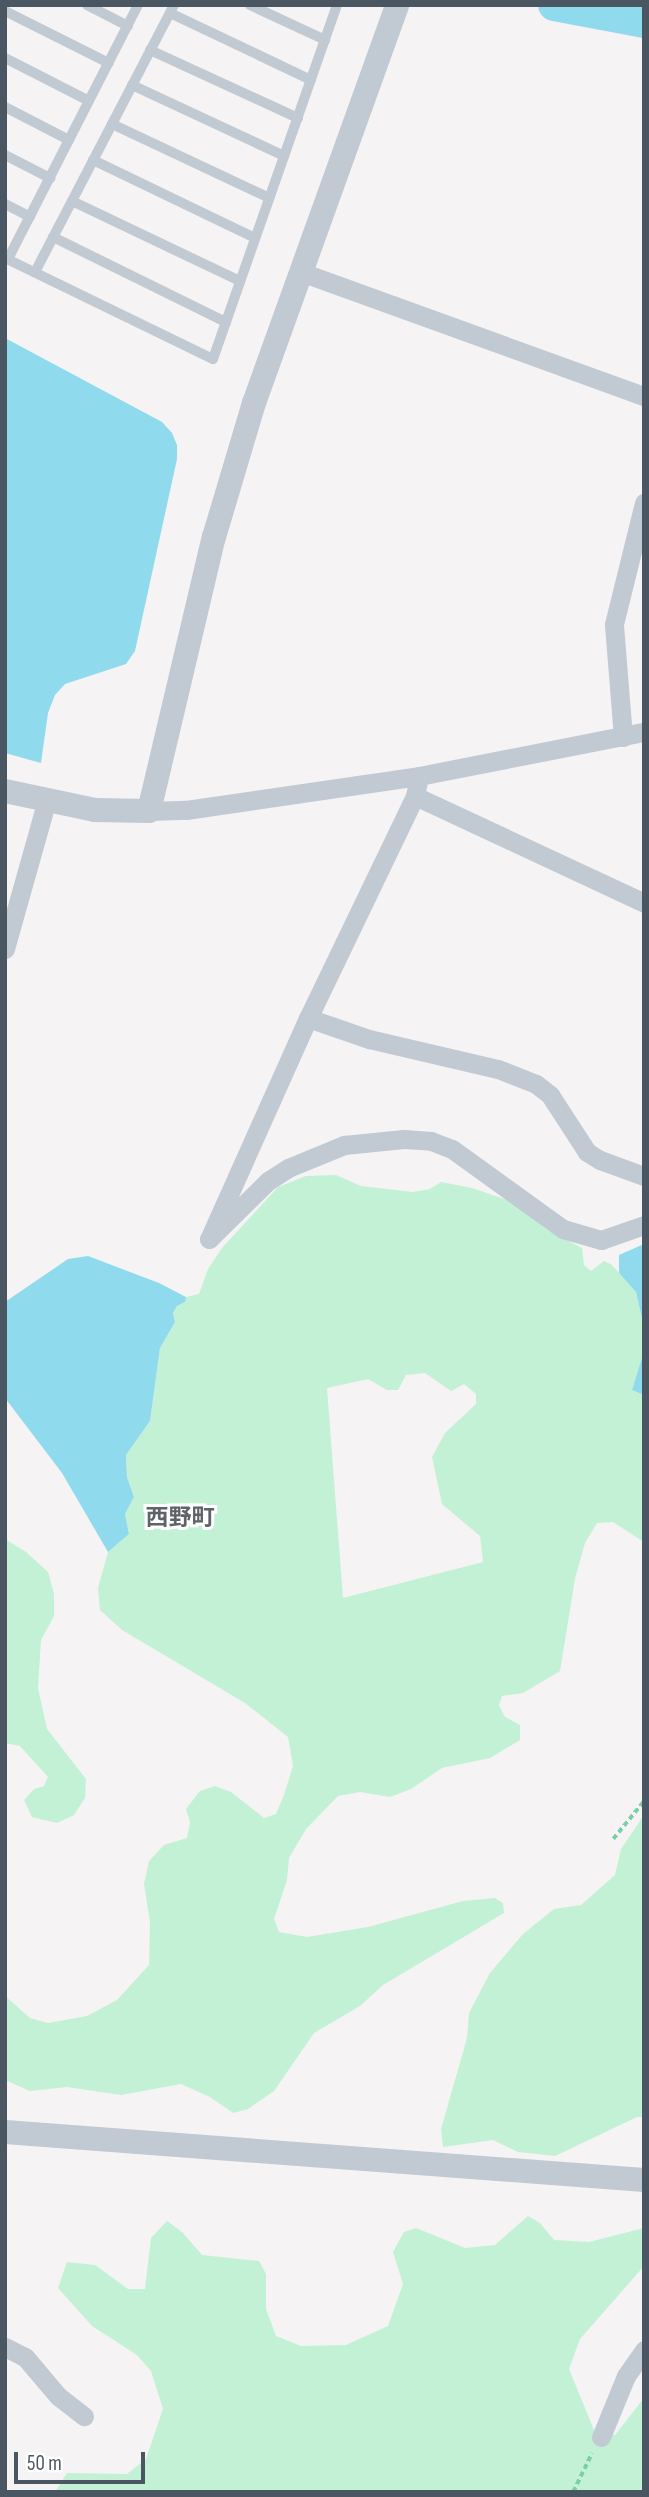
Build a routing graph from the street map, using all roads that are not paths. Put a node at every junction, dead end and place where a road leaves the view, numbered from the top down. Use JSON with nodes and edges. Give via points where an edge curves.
{"nodes":[{"id":1,"x":87,"y":5,"type":"edge"},
{"id":2,"x":138,"y":5,"type":"edge"},
{"id":3,"x":250,"y":5,"type":"edge"},
{"id":4,"x":337,"y":5,"type":"edge"},
{"id":5,"x":397,"y":5,"type":"edge"},
{"id":6,"x":172,"y":9,"type":"edge"},
{"id":7,"x":5,"y":11,"type":"edge"},
{"id":8,"x":128,"y":26,"type":"junction"},
{"id":9,"x":325,"y":40,"type":"junction"},
{"id":10,"x":150,"y":50,"type":"junction"},
{"id":11,"x":5,"y":58,"type":"edge"},
{"id":12,"x":109,"y":63,"type":"junction"},
{"id":13,"x":311,"y":80,"type":"junction"},
{"id":14,"x":132,"y":85,"type":"junction"},
{"id":15,"x":89,"y":101,"type":"junction"},
{"id":16,"x":5,"y":107,"type":"edge"},
{"id":17,"x":298,"y":118,"type":"junction"},
{"id":18,"x":112,"y":124,"type":"junction"},
{"id":19,"x":69,"y":140,"type":"junction"},
{"id":20,"x":5,"y":155,"type":"edge"},
{"id":21,"x":284,"y":156,"type":"junction"},
{"id":22,"x":93,"y":160,"type":"junction"},
{"id":23,"x":50,"y":178,"type":"junction"},
{"id":24,"x":270,"y":198,"type":"junction"},
{"id":25,"x":72,"y":201,"type":"junction"},
{"id":26,"x":5,"y":204,"type":"edge"},
{"id":27,"x":30,"y":217,"type":"junction"},
{"id":28,"x":53,"y":237,"type":"junction"},
{"id":29,"x":256,"y":238,"type":"junction"},
{"id":30,"x":6,"y":258,"type":"edge"},
{"id":31,"x":35,"y":272,"type":"junction"},
{"id":32,"x":301,"y":272,"type":"junction"},
{"id":33,"x":240,"y":281,"type":"junction"},
{"id":34,"x":226,"y":322,"type":"junction"},
{"id":35,"x":644,"y":396,"type":"edge"},
{"id":36,"x":644,"y":503,"type":"edge"},
{"id":37,"x":644,"y":732,"type":"edge"},
{"id":38,"x":623,"y":737,"type":"junction"},
{"id":39,"x":419,"y":776,"type":"junction"},
{"id":40,"x":5,"y":791,"type":"edge"},
{"id":41,"x":415,"y":796,"type":"junction"},
{"id":42,"x":47,"y":800,"type":"junction"},
{"id":43,"x":149,"y":811,"type":"junction"},
{"id":44,"x":644,"y":903,"type":"edge"},
{"id":45,"x":5,"y":949,"type":"edge"},
{"id":46,"x":308,"y":1018,"type":"junction"},
{"id":47,"x":644,"y":1176,"type":"edge"},
{"id":48,"x":644,"y":1225,"type":"edge"},
{"id":49,"x":5,"y":2132,"type":"edge"},
{"id":50,"x":644,"y":2180,"type":"edge"},
{"id":51,"x":5,"y":2347,"type":"edge"},
{"id":52,"x":644,"y":2350,"type":"edge"},
{"id":53,"x":84,"y":2416,"type":"dead end"},
{"id":54,"x":601,"y":2437,"type":"road end"}],
"edges":[{"from":1,"to":8,"type":"lane"},
{"from":2,"to":8,"type":"lane"},
{"from":3,"to":9,"type":"lane"},
{"from":4,"to":9,"type":"lane"},
{"from":5,"to":32,"type":"street"},
{"from":6,"to":10,"type":"lane"},
{"from":6,"to":13,"type":"lane"},
{"from":7,"to":12,"type":"lane"},
{"from":8,"to":12,"type":"lane"},
{"from":9,"to":13,"type":"lane"},
{"from":10,"to":14,"type":"lane"},
{"from":10,"to":17,"type":"lane"},
{"from":11,"to":15,"type":"lane"},
{"from":12,"to":15,"type":"lane"},
{"from":13,"to":17,"type":"lane"},
{"from":14,"to":18,"type":"lane"},
{"from":14,"to":21,"type":"lane"},
{"from":15,"to":19,"type":"lane"},
{"from":16,"to":19,"type":"lane"},
{"from":17,"to":21,"type":"lane"},
{"from":18,"to":22,"type":"lane"},
{"from":18,"to":24,"type":"lane"},
{"from":19,"to":23,"type":"lane"},
{"from":20,"to":23,"type":"lane"},
{"from":21,"to":24,"type":"lane"},
{"from":22,"to":25,"type":"lane"},
{"from":22,"to":29,"type":"lane"},
{"from":23,"to":27,"type":"lane"},
{"from":24,"to":29,"type":"lane"},
{"from":25,"to":28,"type":"lane"},
{"from":25,"to":33,"type":"lane"},
{"from":26,"to":27,"type":"lane"},
{"from":27,"to":30,"type":"lane"},
{"from":28,"to":31,"type":"lane"},
{"from":28,"to":34,"type":"lane"},
{"from":29,"to":33,"type":"lane"},
{"from":30,"to":31,"type":"lane"},
{"from":31,"to":34,"type":"lane","via":[[213,359]]},
{"from":32,"to":35,"type":"street"},
{"from":32,"to":43,"type":"street","via":[[254,403],[214,537]]},
{"from":33,"to":34,"type":"lane"},
{"from":36,"to":38,"type":"street","via":[[614,624]]},
{"from":37,"to":38,"type":"street"},
{"from":38,"to":39,"type":"street"},
{"from":39,"to":41,"type":"street"},
{"from":39,"to":43,"type":"street","via":[[186,810]]},
{"from":40,"to":42,"type":"street"},
{"from":41,"to":44,"type":"street"},
{"from":41,"to":46,"type":"street"},
{"from":42,"to":43,"type":"street","via":[[95,810]]},
{"from":42,"to":45,"type":"street"},
{"from":46,"to":47,"type":"street","via":[[369,1039],[498,1069],[536,1084],[550,1095],[587,1152]]},
{"from":46,"to":48,"type":"street","via":[[209,1239],[268,1181],[288,1168],[344,1145],[404,1139],[431,1141],[452,1149],[563,1230],[601,1240]]},
{"from":49,"to":50,"type":"street"},
{"from":51,"to":53,"type":"street","via":[[25,2357],[58,2396]]},
{"from":52,"to":54,"type":"street","via":[[625,2376]]}]}
